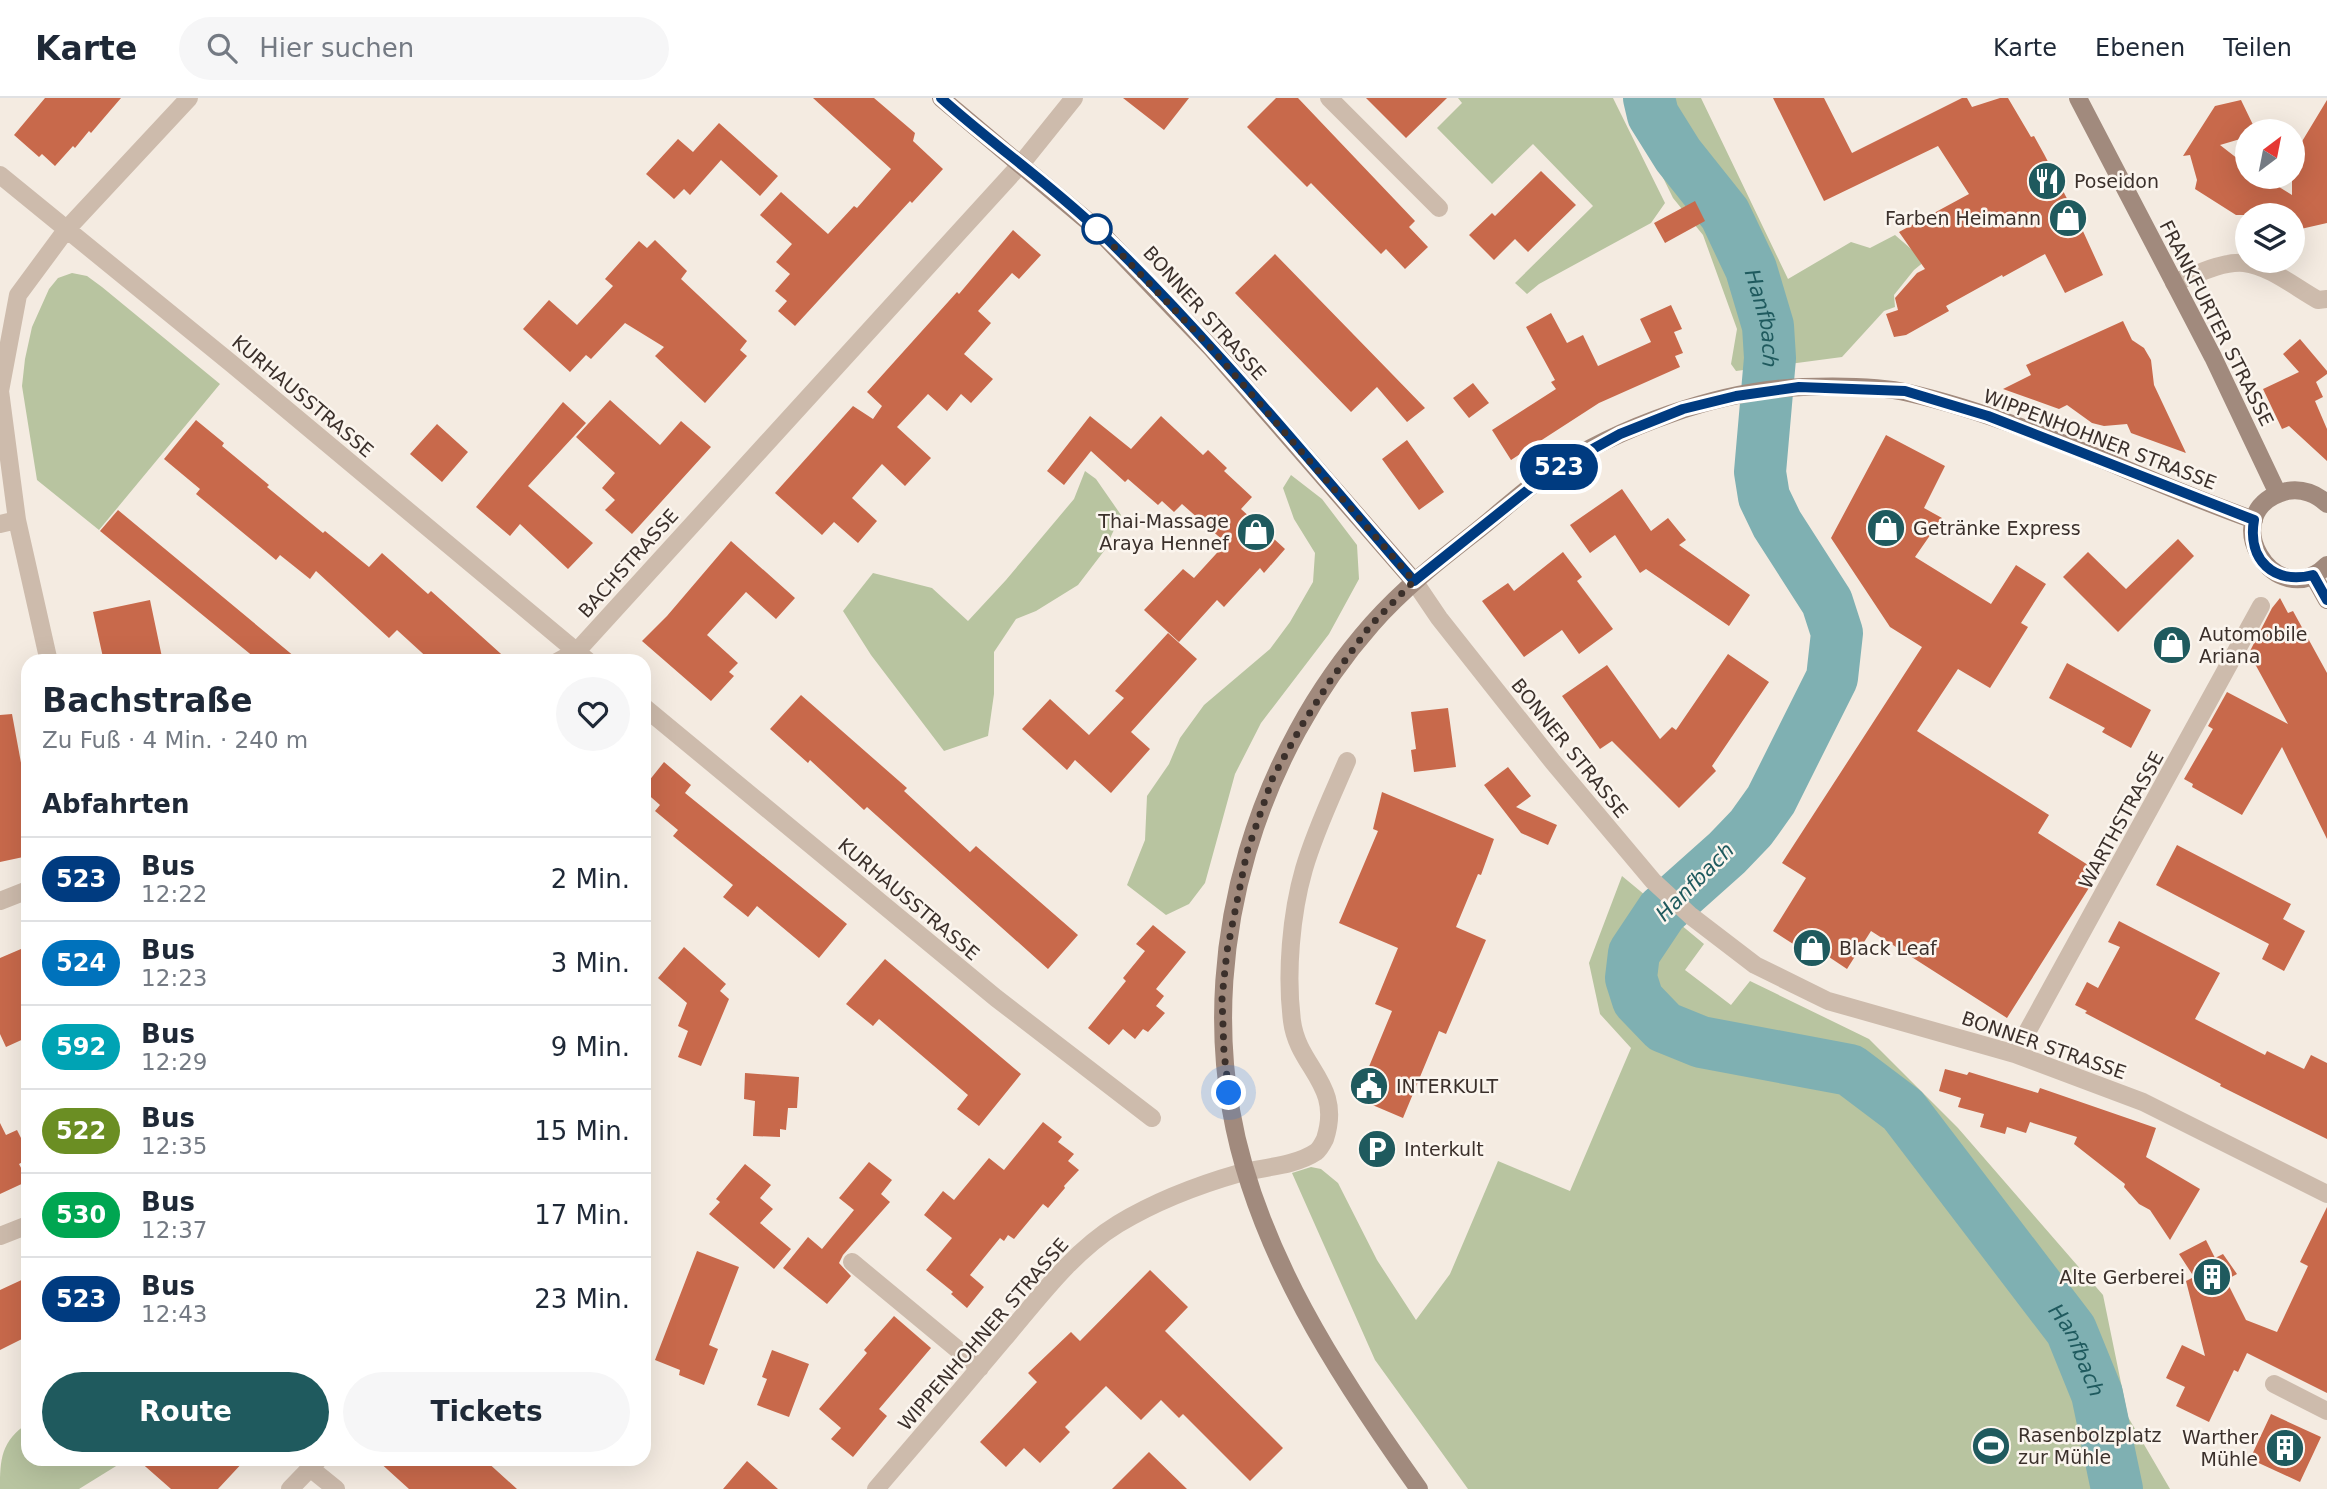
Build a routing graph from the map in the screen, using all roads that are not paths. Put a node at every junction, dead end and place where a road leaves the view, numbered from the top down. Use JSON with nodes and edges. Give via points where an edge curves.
{"nodes":[{"id":1,"x":189,"y":98,"type":"edge"},
{"id":2,"x":941,"y":98,"type":"edge"},
{"id":3,"x":1074,"y":98,"type":"edge"},
{"id":4,"x":1329,"y":98,"type":"edge"},
{"id":5,"x":2078,"y":98,"type":"edge"},
{"id":6,"x":1021,"y":164,"type":"junction"},
{"id":7,"x":0,"y":175,"type":"edge"},
{"id":8,"x":1439,"y":208,"type":"dead end"},
{"id":9,"x":66,"y":230,"type":"junction"},
{"id":10,"x":2174,"y":283,"type":"junction"},
{"id":11,"x":2327,"y":299,"type":"edge"},
{"id":12,"x":2278,"y":494,"type":"junction"},
{"id":13,"x":2327,"y":504,"type":"edge"},
{"id":14,"x":2254,"y":520,"type":"junction"},
{"id":15,"x":9,"y":522,"type":"edge"},
{"id":16,"x":2320,"y":570,"type":"edge"},
{"id":17,"x":1414,"y":581,"type":"junction"},
{"id":18,"x":2327,"y":600,"type":"edge"},
{"id":19,"x":2261,"y":606,"type":"dead end"},
{"id":20,"x":47,"y":654,"type":"edge"},
{"id":21,"x":581,"y":654,"type":"edge"},
{"id":22,"x":585,"y":654,"type":"edge"},
{"id":23,"x":651,"y":713,"type":"edge"},
{"id":24,"x":1347,"y":761,"type":"dead end"},
{"id":25,"x":21,"y":893,"type":"edge"},
{"id":26,"x":0,"y":901,"type":"edge"},
{"id":27,"x":2015,"y":1054,"type":"junction"},
{"id":28,"x":1152,"y":1118,"type":"dead end"},
{"id":29,"x":1247,"y":1171,"type":"junction"},
{"id":30,"x":2327,"y":1194,"type":"edge"},
{"id":31,"x":21,"y":1228,"type":"edge"},
{"id":32,"x":0,"y":1236,"type":"edge"},
{"id":33,"x":852,"y":1262,"type":"dead end"},
{"id":34,"x":980,"y":1368,"type":"junction"},
{"id":35,"x":2274,"y":1384,"type":"dead end"},
{"id":36,"x":2327,"y":1410,"type":"edge"},
{"id":37,"x":312,"y":1466,"type":"edge"},
{"id":38,"x":316,"y":1466,"type":"edge"},
{"id":39,"x":290,"y":1489,"type":"edge"},
{"id":40,"x":336,"y":1489,"type":"edge"},
{"id":41,"x":876,"y":1489,"type":"edge"},
{"id":42,"x":1419,"y":1489,"type":"edge"}],
"edges":[{"from":1,"to":9,"type":"street"},
{"from":2,"to":6,"type":"main road","name":"BONNER STRASSE"},
{"from":3,"to":6,"type":"street","name":"BACHSTRASSE"},
{"from":4,"to":8,"type":"street"},
{"from":5,"to":10,"type":"main road","name":"FRANKFURTER STRASSE"},
{"from":6,"to":17,"type":"main road","name":"BONNER STRASSE","via":[[1142,274]]},
{"from":6,"to":22,"type":"street","name":"BACHSTRASSE"},
{"from":7,"to":9,"type":"street","name":"KURHAUSSTRASSE"},
{"from":9,"to":15,"type":"street","via":[[18,295],[0,391]]},
{"from":9,"to":21,"type":"street","name":"KURHAUSSTRASSE"},
{"from":10,"to":11,"type":"street","via":[[2245,263],[2318,300]]},
{"from":10,"to":12,"type":"main road","name":"FRANKFURTER STRASSE"},
{"from":12,"to":13,"type":"main road","via":[[2308,492]]},
{"from":12,"to":14,"type":"main road"},
{"from":14,"to":16,"type":"main road","via":[[2253,545],[2266,566],[2301,578]]},
{"from":14,"to":17,"type":"main road","name":"WIPPENHOHNER STRASSE","via":[[1988,416],[1905,391],[1799,387],[1683,409],[1620,434],[1549,473]]},
{"from":15,"to":20,"type":"street"},
{"from":16,"to":18,"type":"main road"},
{"from":17,"to":27,"type":"street","name":"BONNER STRASSE","via":[[1553,762],[1653,881],[1691,916],[1755,965],[1828,1001]]},
{"from":17,"to":29,"type":"main road","name":"WIPPENHOHNER STRASSE","via":[[1370,626],[1302,725],[1273,777],[1247,852],[1222,998],[1231,1113]]},
{"from":19,"to":27,"type":"street","name":"WARTHSTRASSE"},
{"from":23,"to":28,"type":"street","name":"KURHAUSSTRASSE","via":[[996,998]]},
{"from":24,"to":29,"type":"street","name":"WIPPENHOHNER STRASSE","via":[[1304,869],[1289,984],[1292,1024],[1301,1052],[1329,1101],[1324,1139],[1318,1151],[1285,1164]]},
{"from":25,"to":26,"type":"street"},
{"from":27,"to":30,"type":"street","name":"BONNER STRASSE","via":[[2143,1102]]},
{"from":29,"to":34,"type":"street","name":"WIPPENHOHNER STRASSE","via":[[1143,1210],[1089,1244]]},
{"from":29,"to":42,"type":"main road","via":[[1265,1226],[1332,1361]]},
{"from":31,"to":32,"type":"street"},
{"from":33,"to":34,"type":"street"},
{"from":34,"to":41,"type":"street","name":"WIPPENHOHNER STRASSE"},
{"from":35,"to":36,"type":"street"},
{"from":37,"to":39,"type":"street"},
{"from":38,"to":40,"type":"street"}]}
